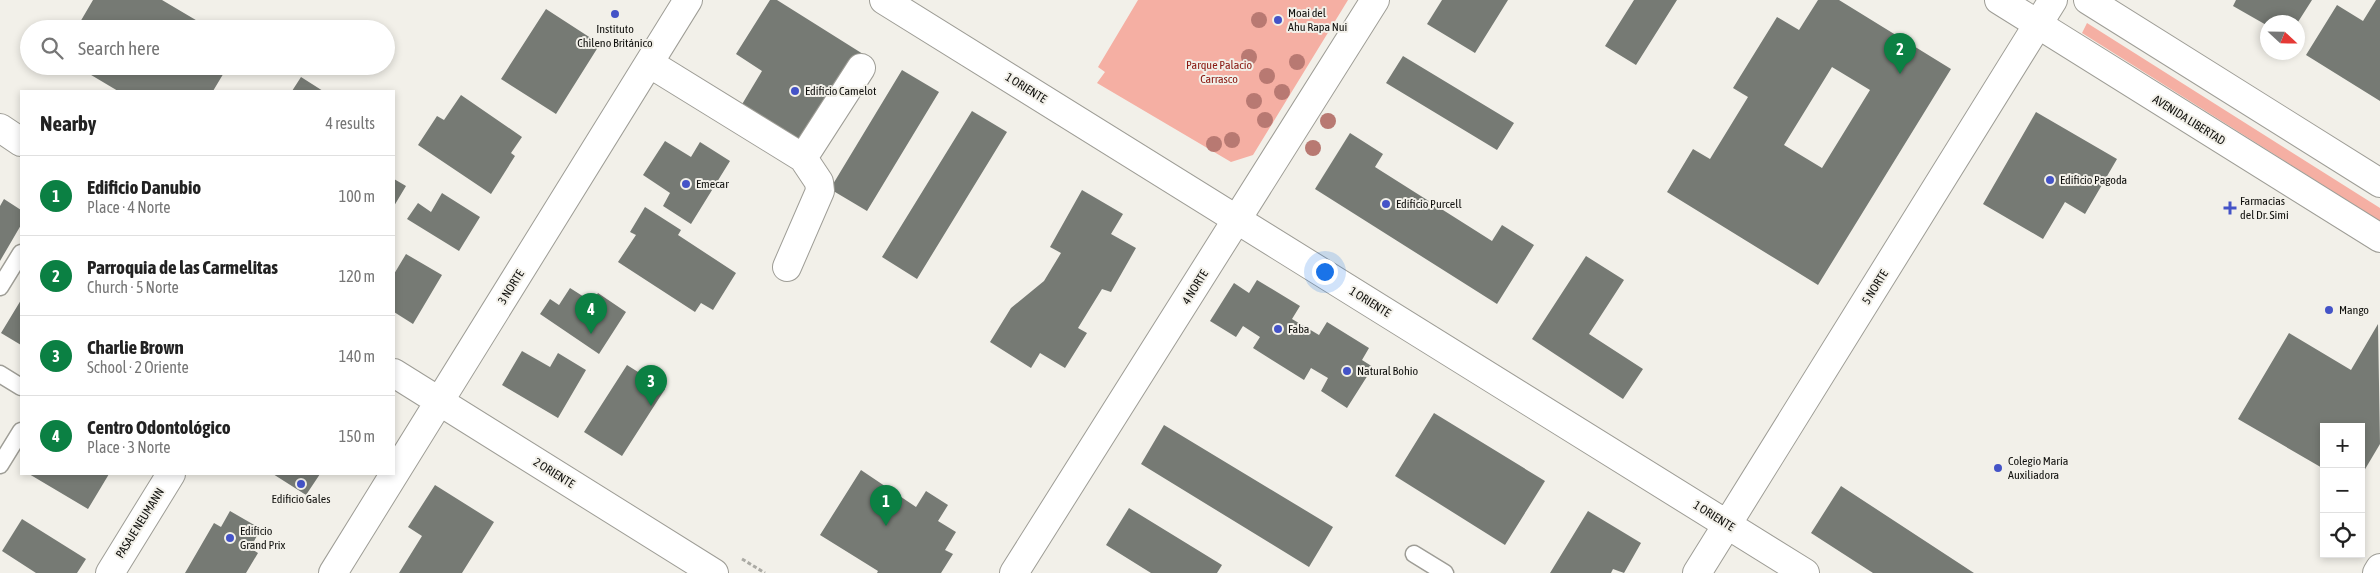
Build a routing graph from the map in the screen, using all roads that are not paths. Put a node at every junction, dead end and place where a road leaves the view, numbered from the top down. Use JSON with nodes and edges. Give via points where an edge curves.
{"nodes":[{"id":1,"x":688,"y":0,"type":"edge"},
{"id":2,"x":884,"y":0,"type":"edge"},
{"id":3,"x":1375,"y":0,"type":"edge"},
{"id":4,"x":1999,"y":0,"type":"edge"},
{"id":5,"x":2053,"y":0,"type":"edge"},
{"id":6,"x":2088,"y":0,"type":"edge"},
{"id":7,"x":2038,"y":24,"type":"junction"},
{"id":8,"x":649,"y":63,"type":"junction"},
{"id":9,"x":860,"y":68,"type":"dead end"},
{"id":10,"x":0,"y":128,"type":"edge"},
{"id":11,"x":20,"y":141,"type":"edge"},
{"id":12,"x":802,"y":158,"type":"junction"},
{"id":13,"x":2380,"y":183,"type":"edge"},
{"id":14,"x":1237,"y":220,"type":"junction"},
{"id":15,"x":2380,"y":238,"type":"edge"},
{"id":16,"x":20,"y":255,"type":"edge"},
{"id":17,"x":787,"y":267,"type":"dead end"},
{"id":18,"x":0,"y":287,"type":"edge"},
{"id":19,"x":0,"y":374,"type":"edge"},
{"id":20,"x":395,"y":374,"type":"edge"},
{"id":21,"x":20,"y":386,"type":"edge"},
{"id":22,"x":439,"y":402,"type":"junction"},
{"id":23,"x":20,"y":433,"type":"edge"},
{"id":24,"x":0,"y":465,"type":"edge"},
{"id":25,"x":395,"y":473,"type":"edge"},
{"id":26,"x":170,"y":475,"type":"edge"},
{"id":27,"x":394,"y":475,"type":"edge"},
{"id":28,"x":1727,"y":524,"type":"junction"},
{"id":29,"x":1414,"y":554,"type":"dead end"},
{"id":30,"x":2380,"y":568,"type":"edge"},
{"id":31,"x":110,"y":573,"type":"edge"},
{"id":32,"x":333,"y":573,"type":"edge"},
{"id":33,"x":714,"y":573,"type":"edge"},
{"id":34,"x":1014,"y":573,"type":"edge"},
{"id":35,"x":1445,"y":573,"type":"edge"},
{"id":36,"x":1697,"y":573,"type":"edge"},
{"id":37,"x":1805,"y":573,"type":"edge"},
{"id":38,"x":2377,"y":573,"type":"edge"}],
"edges":[{"from":1,"to":8,"type":"street","name":"3 NORTE"},
{"from":2,"to":14,"type":"street","name":"1 ORIENTE"},
{"from":3,"to":14,"type":"street","name":"4 NORTE"},
{"from":4,"to":7,"type":"street","name":"AVENIDA LIBERTAD"},
{"from":5,"to":7,"type":"street","name":"5 NORTE"},
{"from":6,"to":13,"type":"street"},
{"from":7,"to":15,"type":"street","name":"AVENIDA LIBERTAD"},
{"from":7,"to":28,"type":"street","name":"5 NORTE"},
{"from":8,"to":12,"type":"street"},
{"from":8,"to":22,"type":"street","name":"3 NORTE"},
{"from":9,"to":12,"type":"street"},
{"from":10,"to":11,"type":"street"},
{"from":12,"to":17,"type":"street","via":[[819,182],[820,191]]},
{"from":14,"to":28,"type":"street","name":"1 ORIENTE"},
{"from":14,"to":34,"type":"street","name":"4 NORTE"},
{"from":16,"to":18,"type":"lane"},
{"from":19,"to":21,"type":"lane"},
{"from":20,"to":22,"type":"street","name":"2 ORIENTE"},
{"from":22,"to":25,"type":"street","name":"3 NORTE"},
{"from":22,"to":33,"type":"street","name":"2 ORIENTE"},
{"from":23,"to":24,"type":"lane"},
{"from":26,"to":31,"type":"street","name":"PASAJE NEUMANN"},
{"from":27,"to":32,"type":"street","name":"3 NORTE"},
{"from":28,"to":36,"type":"street","name":"5 NORTE"},
{"from":28,"to":37,"type":"street","name":"1 ORIENTE"},
{"from":29,"to":35,"type":"lane"},
{"from":30,"to":38,"type":"street"}]}
